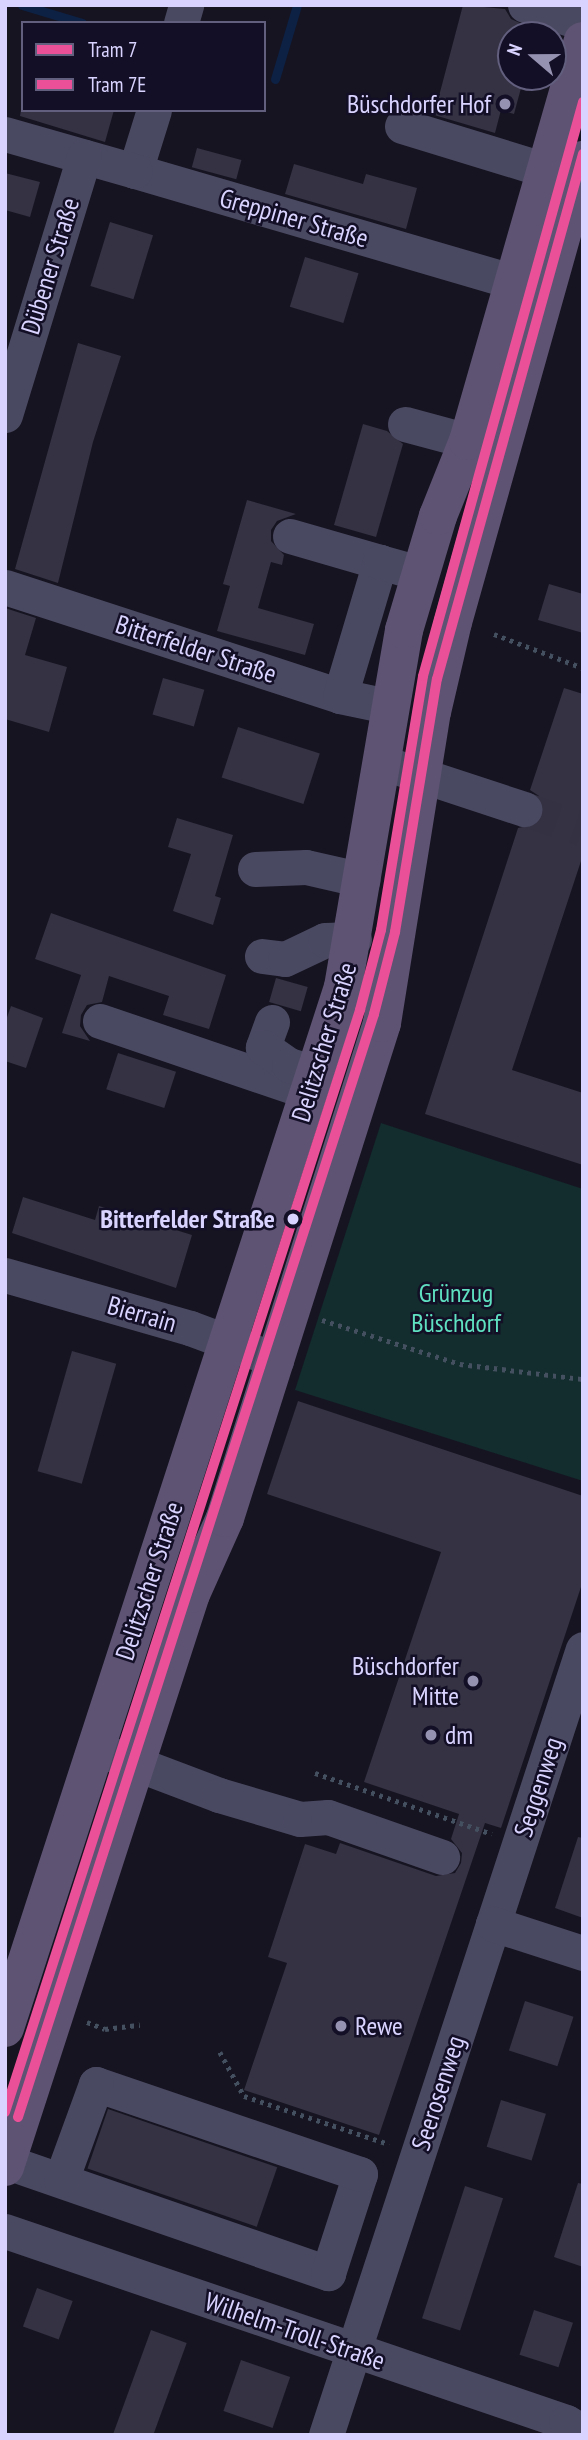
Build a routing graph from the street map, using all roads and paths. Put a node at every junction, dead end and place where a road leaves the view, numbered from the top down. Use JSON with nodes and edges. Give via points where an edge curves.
{"nodes":[{"id":1,"x":525,"y":5,"type":"edge"},
{"id":2,"x":583,"y":23,"type":"edge"},
{"id":3,"x":583,"y":41,"type":"edge"},
{"id":4,"x":153,"y":112,"type":"edge"},
{"id":5,"x":402,"y":125,"type":"dead end"},
{"id":6,"x":5,"y":134,"type":"edge"},
{"id":7,"x":84,"y":157,"type":"junction"},
{"id":8,"x":583,"y":160,"type":"edge"},
{"id":9,"x":545,"y":170,"type":"junction"},
{"id":10,"x":135,"y":171,"type":"junction"},
{"id":11,"x":514,"y":282,"type":"junction"},
{"id":12,"x":5,"y":415,"type":"edge"},
{"id":13,"x":405,"y":424,"type":"dead end"},
{"id":14,"x":467,"y":441,"type":"junction"},
{"id":15,"x":290,"y":536,"type":"dead end"},
{"id":16,"x":380,"y":562,"type":"junction"},
{"id":17,"x":419,"y":573,"type":"junction"},
{"id":18,"x":5,"y":587,"type":"edge"},
{"id":19,"x":494,"y":634,"type":"dead end"},
{"id":20,"x":583,"y":668,"type":"edge"},
{"id":21,"x":340,"y":696,"type":"junction"},
{"id":22,"x":388,"y":706,"type":"junction"},
{"id":23,"x":381,"y":762,"type":"junction"},
{"id":24,"x":421,"y":776,"type":"junction"},
{"id":25,"x":524,"y":809,"type":"tunnel mouth"},
{"id":26,"x":255,"y":869,"type":"dead end"},
{"id":27,"x":363,"y":880,"type":"junction"},
{"id":28,"x":354,"y":939,"type":"junction"},
{"id":29,"x":262,"y":956,"type":"dead end"},
{"id":30,"x":100,"y":1021,"type":"dead end"},
{"id":31,"x":272,"y":1022,"type":"dead end"},
{"id":32,"x":312,"y":1082,"type":"junction"},
{"id":33,"x":5,"y":1275,"type":"edge"},
{"id":34,"x":292,"y":1311,"type":"junction"},
{"id":35,"x":228,"y":1343,"type":"junction"},
{"id":36,"x":276,"y":1360,"type":"junction"},
{"id":37,"x":583,"y":1379,"type":"edge"},
{"id":38,"x":583,"y":1650,"type":"edge"},
{"id":39,"x":95,"y":1748,"type":"junction"},
{"id":40,"x":136,"y":1763,"type":"junction"},
{"id":41,"x":315,"y":1773,"type":"dead end"},
{"id":42,"x":519,"y":1843,"type":"junction"},
{"id":43,"x":442,"y":1857,"type":"dead end"},
{"id":44,"x":493,"y":1924,"type":"junction"},
{"id":45,"x":583,"y":1953,"type":"edge"},
{"id":46,"x":55,"y":2011,"type":"junction"},
{"id":47,"x":140,"y":2025,"type":"dead end"},
{"id":48,"x":5,"y":2028,"type":"edge"},
{"id":49,"x":220,"y":2052,"type":"dead end"},
{"id":50,"x":418,"y":2153,"type":"junction"},
{"id":51,"x":6,"y":2165,"type":"edge"},
{"id":52,"x":61,"y":2180,"type":"junction"},
{"id":53,"x":5,"y":2231,"type":"edge"},
{"id":54,"x":352,"y":2351,"type":"junction"},
{"id":55,"x":583,"y":2432,"type":"edge"},
{"id":56,"x":326,"y":2435,"type":"edge"}],
"edges":[{"from":1,"to":2,"type":"street"},
{"from":3,"to":9,"type":"main road","name":"Delitzscher Straße"},
{"from":4,"to":10,"type":"street"},
{"from":5,"to":9,"type":"street"},
{"from":6,"to":7,"type":"street","name":"Greppiner Straße"},
{"from":7,"to":10,"type":"street","name":"Greppiner Straße"},
{"from":7,"to":12,"type":"street","name":"Dübener Straße"},
{"from":8,"to":24,"type":"main road","name":"Delitzscher Straße","via":[[456,608]]},
{"from":9,"to":11,"type":"main road","name":"Delitzscher Straße"},
{"from":10,"to":11,"type":"street","name":"Greppiner Straße"},
{"from":11,"to":14,"type":"main road","name":"Delitzscher Straße"},
{"from":13,"to":14,"type":"street"},
{"from":14,"to":17,"type":"main road","name":"Delitzscher Straße"},
{"from":15,"to":16,"type":"street"},
{"from":16,"to":17,"type":"street"},
{"from":16,"to":21,"type":"street"},
{"from":17,"to":22,"type":"main road","name":"Delitzscher Straße"},
{"from":18,"to":21,"type":"street","name":"Bitterfelder Straße"},
{"from":19,"to":20,"type":"path"},
{"from":21,"to":22,"type":"street","name":"Bitterfelder Straße"},
{"from":22,"to":23,"type":"main road","name":"Delitzscher Straße"},
{"from":23,"to":24,"type":"street"},
{"from":23,"to":27,"type":"main road","name":"Delitzscher Straße"},
{"from":24,"to":25,"type":"street"},
{"from":24,"to":34,"type":"main road","name":"Delitzscher Straße","via":[[382,1023]]},
{"from":26,"to":27,"type":"street","via":[[306,867]]},
{"from":27,"to":28,"type":"main road","name":"Delitzscher Straße"},
{"from":28,"to":29,"type":"street","via":[[324,940],[285,959]]},
{"from":28,"to":32,"type":"main road","name":"Delitzscher Straße"},
{"from":30,"to":32,"type":"street"},
{"from":31,"to":32,"type":"street","via":[[263,1047]]},
{"from":32,"to":35,"type":"main road","name":"Delitzscher Straße"},
{"from":33,"to":35,"type":"street","name":"Bierrain"},
{"from":34,"to":36,"type":"main road","name":"Delitzscher Straße"},
{"from":34,"to":37,"type":"path","via":[[460,1364]]},
{"from":35,"to":36,"type":"street","name":"Bierrain"},
{"from":35,"to":39,"type":"main road","name":"Delitzscher Straße"},
{"from":36,"to":40,"type":"main road","name":"Delitzscher Straße","via":[[225,1518],[191,1594]]},
{"from":38,"to":42,"type":"street","name":"Seggenweg"},
{"from":39,"to":40,"type":"street"},
{"from":39,"to":48,"type":"main road","name":"Delitzscher Straße"},
{"from":40,"to":43,"type":"street","via":[[219,1795],[300,1819],[328,1817]]},
{"from":40,"to":46,"type":"main road","name":"Delitzscher Straße"},
{"from":41,"to":42,"type":"path"},
{"from":42,"to":44,"type":"street","name":"Seggenweg"},
{"from":44,"to":45,"type":"street"},
{"from":44,"to":50,"type":"street","name":"Seerosenweg"},
{"from":46,"to":47,"type":"path","via":[[106,2029]]},
{"from":46,"to":51,"type":"main road","name":"Delitzscher Straße"},
{"from":49,"to":50,"type":"path","via":[[244,2096]]},
{"from":50,"to":54,"type":"street","name":"Seerosenweg"},
{"from":51,"to":52,"type":"street"},
{"from":52,"to":52,"type":"street","via":[[328,2273],[360,2174],[96,2084]]},
{"from":53,"to":54,"type":"street","name":"Wilhelm-Troll-Straße"},
{"from":54,"to":55,"type":"street","name":"Wilhelm-Troll-Straße","via":[[566,2422]]},
{"from":54,"to":56,"type":"street","name":"Seerosenweg"}]}
